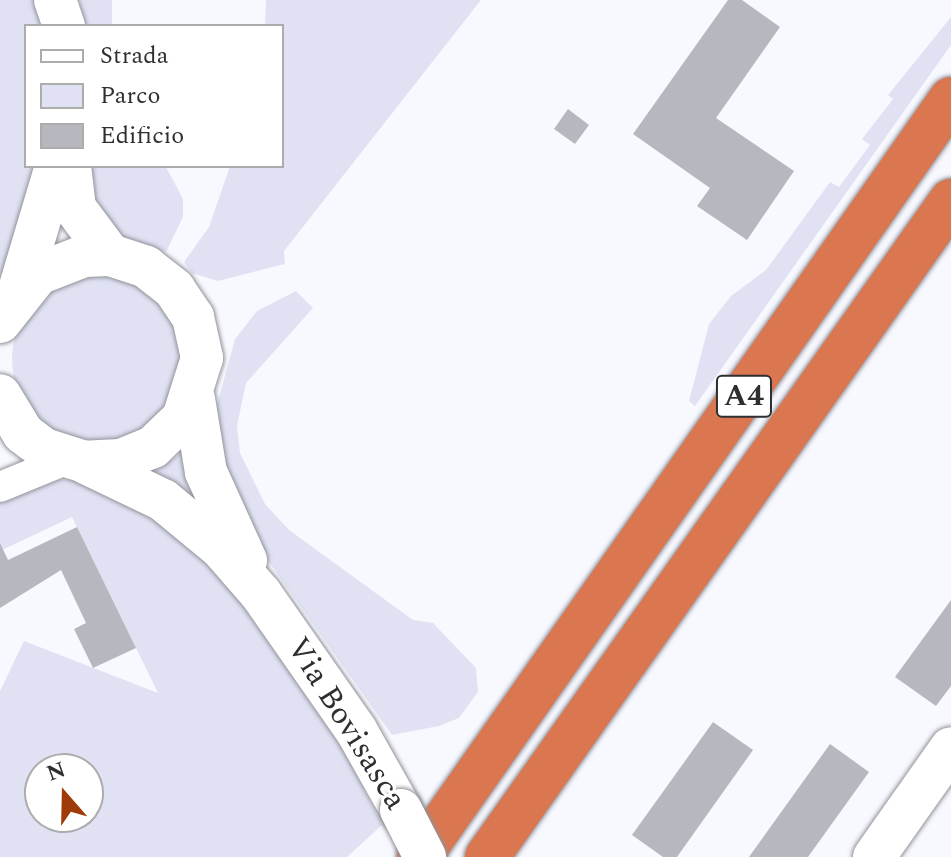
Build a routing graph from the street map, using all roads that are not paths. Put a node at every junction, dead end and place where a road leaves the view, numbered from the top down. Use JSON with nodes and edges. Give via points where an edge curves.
{"nodes":[{"id":1,"x":55,"y":0,"type":"edge"},
{"id":2,"x":63,"y":24,"type":"edge"},
{"id":3,"x":951,"y":99,"type":"edge"},
{"id":4,"x":55,"y":168,"type":"edge"},
{"id":5,"x":70,"y":168,"type":"edge"},
{"id":6,"x":951,"y":201,"type":"edge"},
{"id":7,"x":110,"y":255,"type":"junction"},
{"id":8,"x":9,"y":306,"type":"edge"},
{"id":9,"x":0,"y":395,"type":"edge"},
{"id":10,"x":194,"y":399,"type":"junction"},
{"id":11,"x":76,"y":461,"type":"junction"},
{"id":12,"x":0,"y":487,"type":"edge"},
{"id":13,"x":261,"y":594,"type":"junction"},
{"id":14,"x":951,"y":748,"type":"edge"},
{"id":15,"x":422,"y":857,"type":"edge"},
{"id":16,"x":487,"y":857,"type":"edge"},
{"id":17,"x":874,"y":857,"type":"edge"}],
"edges":[{"from":1,"to":2,"type":"street"},
{"from":3,"to":15,"type":"highway","number":"A4"},
{"from":4,"to":8,"type":"street"},
{"from":5,"to":7,"type":"street","via":[[75,208]]},
{"from":6,"to":16,"type":"highway","number":"A4"},
{"from":7,"to":8,"type":"street","via":[[60,262]]},
{"from":7,"to":10,"type":"street","via":[[146,267],[185,302],[202,358]]},
{"from":9,"to":11,"type":"street","name":"Via Bovisasca","via":[[23,433]]},
{"from":10,"to":11,"type":"street","via":[[153,447],[120,460]]},
{"from":10,"to":13,"type":"street","name":"Via Bovisasca","via":[[206,472]]},
{"from":11,"to":12,"type":"street"},
{"from":11,"to":13,"type":"street","name":"Via Bovisasca","via":[[135,483],[186,517]]},
{"from":13,"to":15,"type":"street","name":"Via Bovisasca","bridge":true,"via":[[356,730]]},
{"from":14,"to":17,"type":"street"}]}
